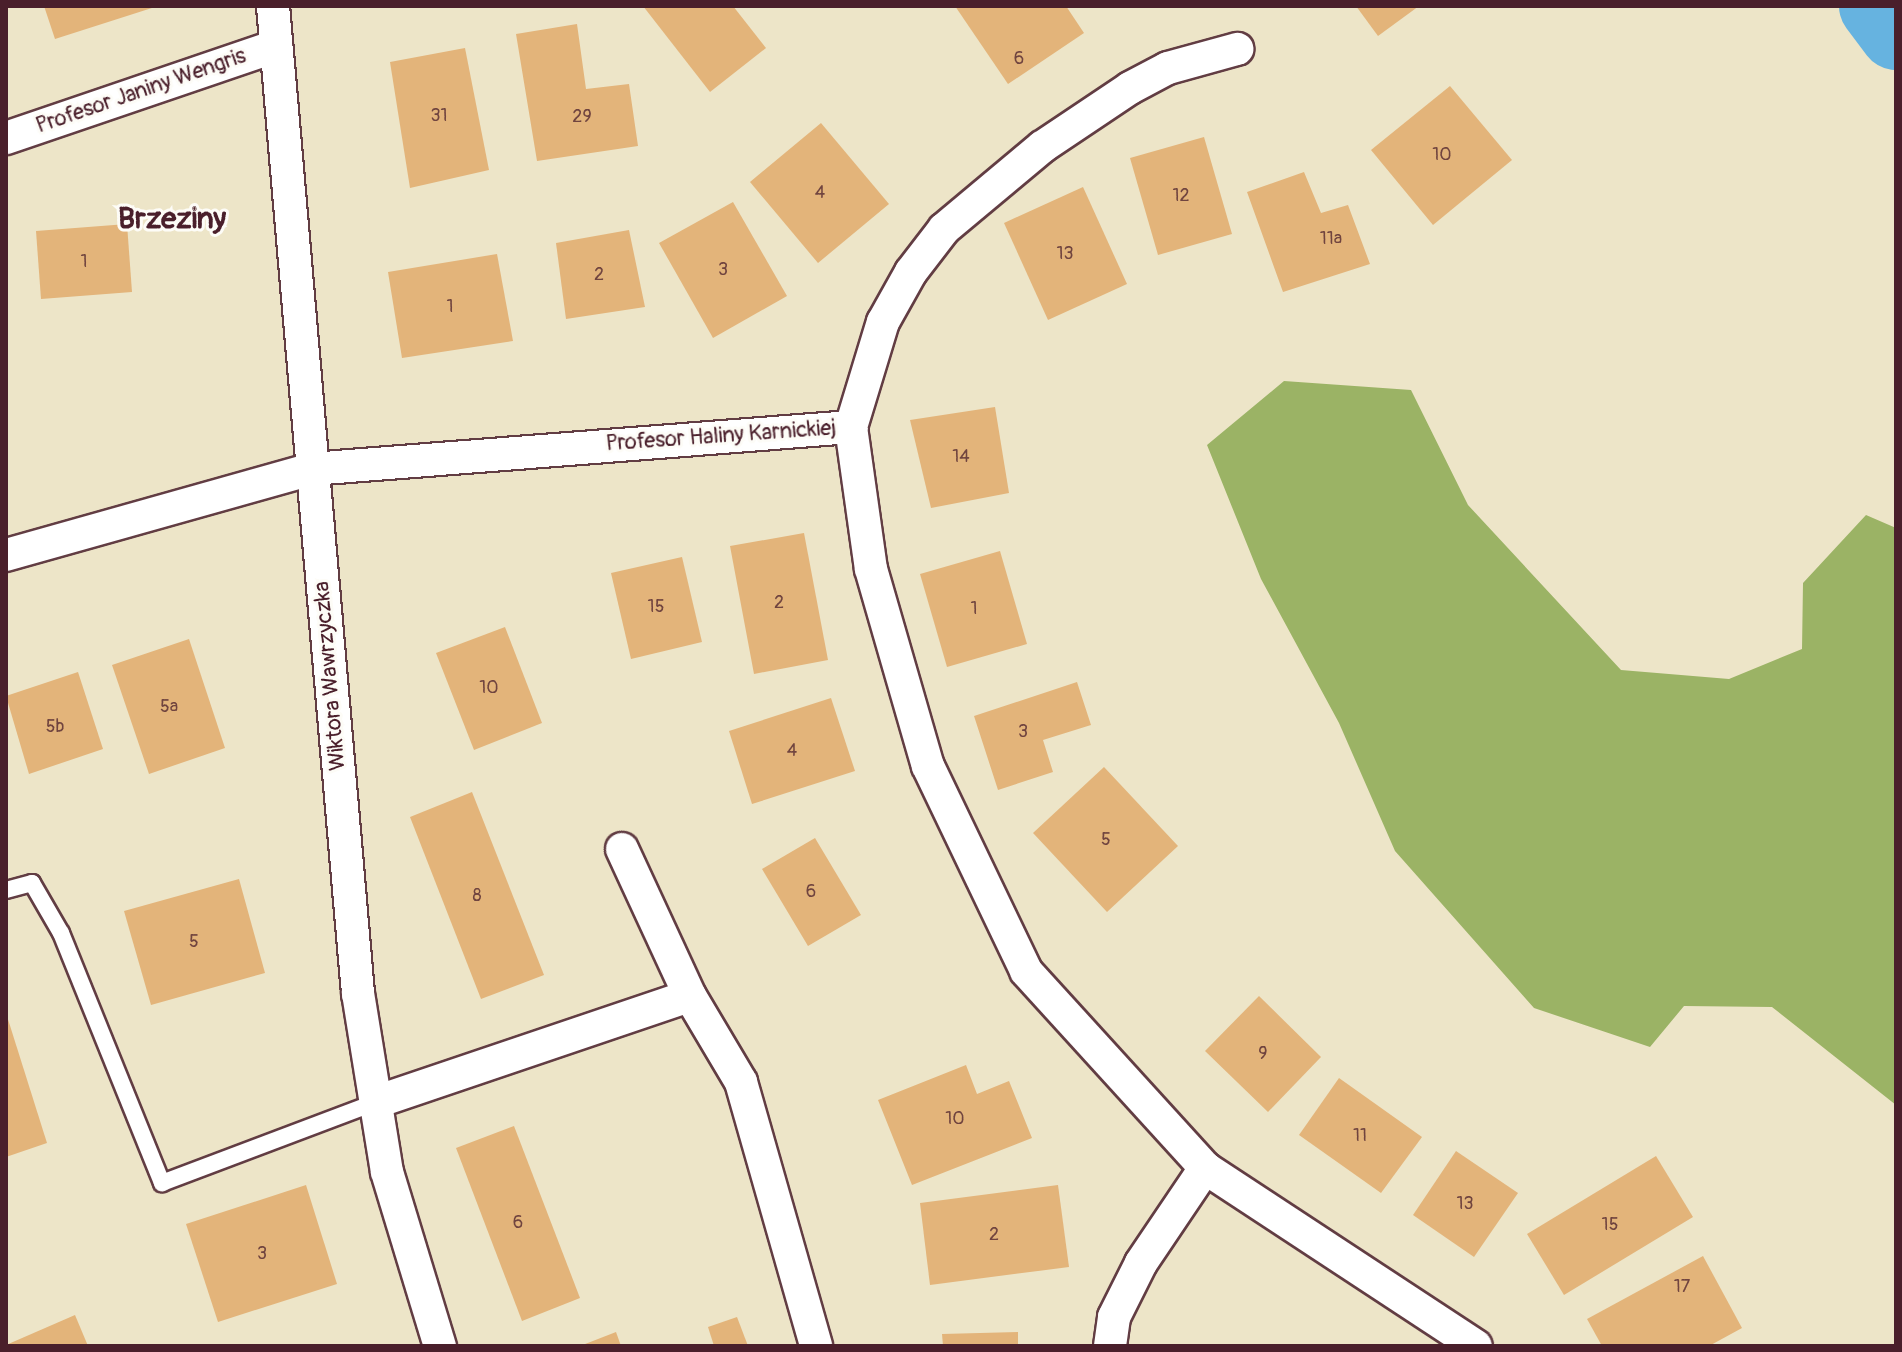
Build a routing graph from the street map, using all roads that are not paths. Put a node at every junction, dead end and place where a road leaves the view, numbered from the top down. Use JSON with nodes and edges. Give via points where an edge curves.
{"nodes":[{"id":1,"x":273,"y":6,"type":"edge"},
{"id":2,"x":276,"y":46,"type":"junction"},
{"id":3,"x":1237,"y":49,"type":"dead end"},
{"id":4,"x":6,"y":138,"type":"edge"},
{"id":5,"x":851,"y":427,"type":"junction"},
{"id":6,"x":311,"y":469,"type":"junction"},
{"id":7,"x":6,"y":555,"type":"edge"},
{"id":8,"x":622,"y":849,"type":"dead end"},
{"id":9,"x":6,"y":890,"type":"edge"},
{"id":10,"x":690,"y":996,"type":"junction"},
{"id":11,"x":376,"y":1102,"type":"junction"},
{"id":12,"x":1205,"y":1168,"type":"junction"},
{"id":13,"x":429,"y":1343,"type":"edge"},
{"id":14,"x":816,"y":1346,"type":"edge"},
{"id":15,"x":1110,"y":1346,"type":"edge"},
{"id":16,"x":1476,"y":1346,"type":"edge"}],
"edges":[{"from":1,"to":2,"type":"street","name":"Wiktora Wawrzyczka"},
{"from":2,"to":4,"type":"street","name":"Profesor Janiny Wengris"},
{"from":2,"to":6,"type":"street","name":"Wiktora Wawrzyczka"},
{"from":3,"to":5,"type":"street","name":"Profesor Haliny Karnickiej","via":[[1191,59],[1130,88],[1042,147],[944,229],[911,272],[883,322]]},
{"from":5,"to":6,"type":"street","name":"Profesor Haliny Karnickiej"},
{"from":5,"to":12,"type":"street","via":[[871,569],[902,684],[928,766],[980,878],[1026,971]]},
{"from":6,"to":7,"type":"street","name":"Profesor Haliny Karnickiej"},
{"from":6,"to":11,"type":"street","name":"Wiktora Wawrzyczka","via":[[358,993]]},
{"from":8,"to":10,"type":"street"},
{"from":9,"to":11,"type":"lane","via":[[32,883],[61,933],[162,1183]]},
{"from":10,"to":11,"type":"street"},
{"from":10,"to":14,"type":"street","via":[[741,1082]]},
{"from":11,"to":13,"type":"street","name":"Wiktora Wawrzyczka","via":[[390,1186]]},
{"from":12,"to":15,"type":"street","via":[[1141,1263],[1114,1317]]},
{"from":12,"to":16,"type":"street"}]}
